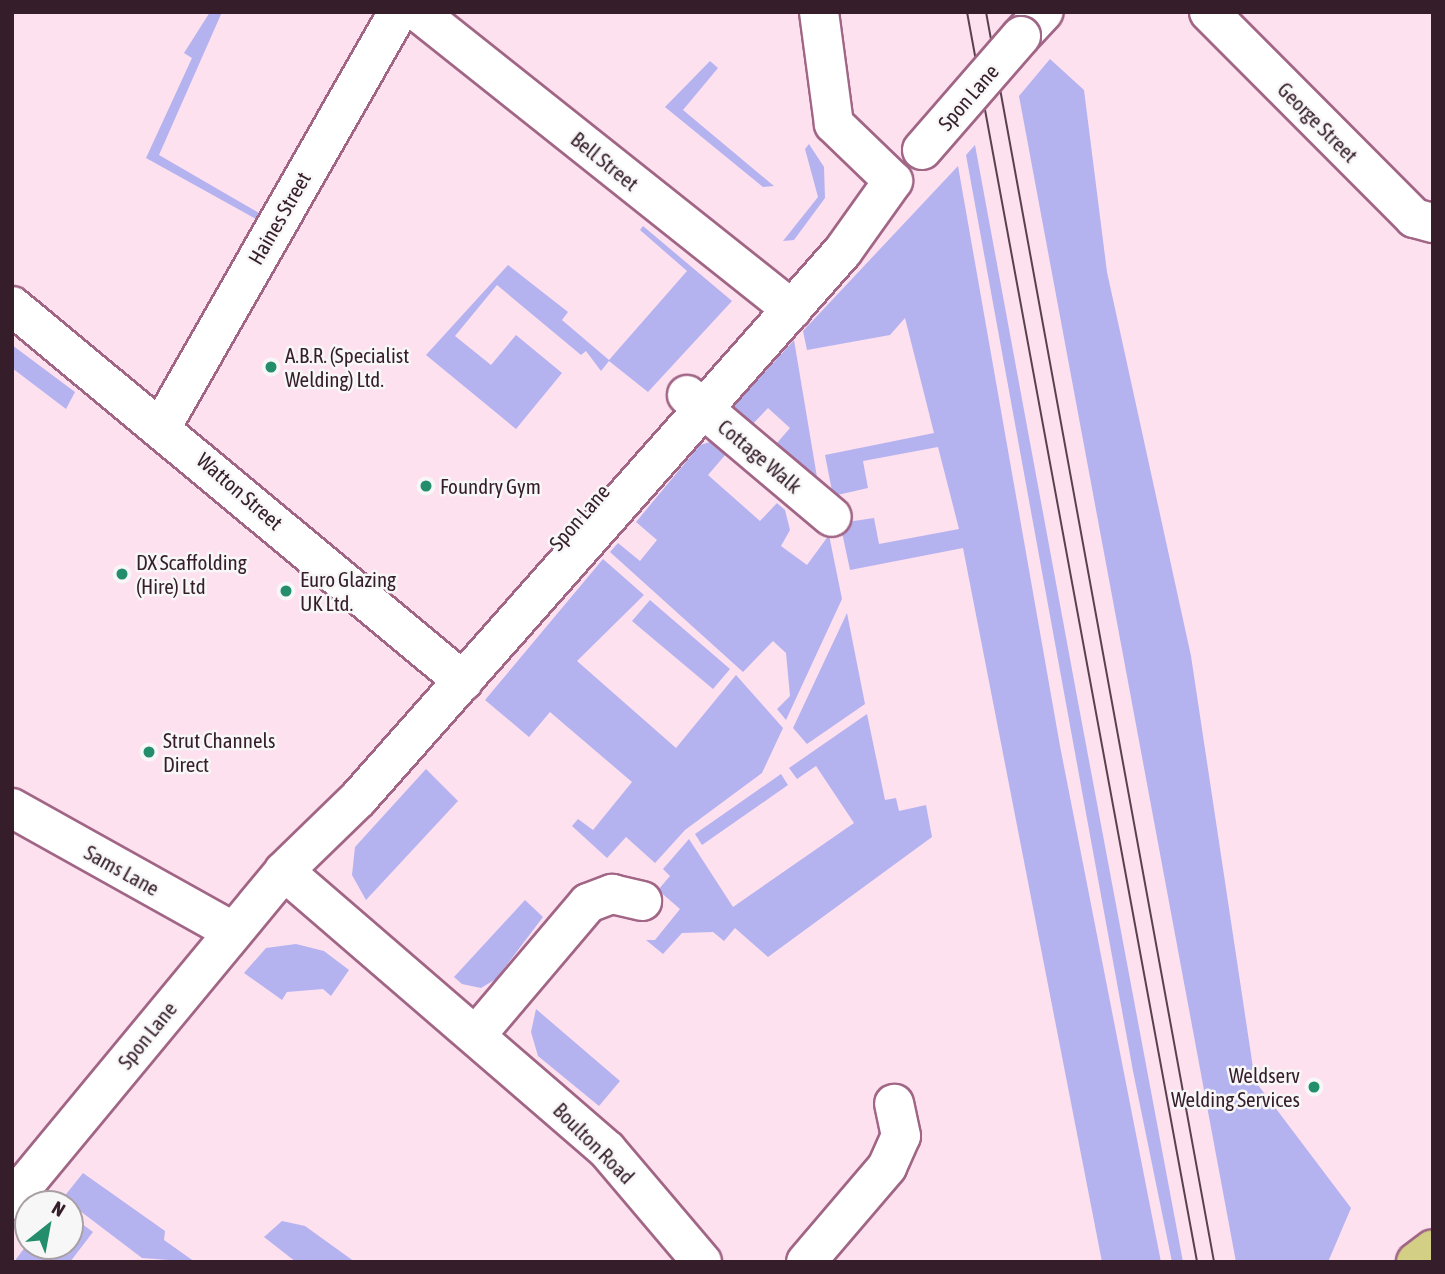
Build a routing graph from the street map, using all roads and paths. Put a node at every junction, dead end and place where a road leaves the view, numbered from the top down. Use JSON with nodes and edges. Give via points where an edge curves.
{"nodes":[{"id":1,"x":398,"y":12,"type":"edge"},
{"id":2,"x":418,"y":12,"type":"edge"},
{"id":3,"x":819,"y":12,"type":"edge"},
{"id":4,"x":1209,"y":12,"type":"edge"},
{"id":5,"x":1032,"y":24,"type":"edge"},
{"id":6,"x":893,"y":181,"type":"junction"},
{"id":7,"x":1433,"y":223,"type":"edge"},
{"id":8,"x":783,"y":303,"type":"junction"},
{"id":9,"x":12,"y":306,"type":"edge"},
{"id":10,"x":695,"y":402,"type":"junction"},
{"id":11,"x":162,"y":426,"type":"junction"},
{"id":12,"x":832,"y":517,"type":"dead end"},
{"id":13,"x":455,"y":674,"type":"junction"},
{"id":14,"x":12,"y":808,"type":"edge"},
{"id":15,"x":284,"y":871,"type":"junction"},
{"id":16,"x":642,"y":901,"type":"dead end"},
{"id":17,"x":232,"y":931,"type":"junction"},
{"id":18,"x":477,"y":1034,"type":"junction"},
{"id":19,"x":894,"y":1104,"type":"dead end"},
{"id":20,"x":12,"y":1200,"type":"edge"},
{"id":21,"x":1433,"y":1249,"type":"edge"},
{"id":22,"x":702,"y":1262,"type":"edge"},
{"id":23,"x":806,"y":1262,"type":"edge"},
{"id":24,"x":1416,"y":1262,"type":"edge"}],
"edges":[{"from":1,"to":11,"type":"street","name":"Haines Street"},
{"from":2,"to":8,"type":"street","name":"Bell Street"},
{"from":3,"to":6,"type":"street","via":[[834,124]]},
{"from":4,"to":7,"type":"street","name":"George Street","via":[[1413,218]]},
{"from":5,"to":6,"type":"street","name":"Spon Lane","bridge":true},
{"from":6,"to":8,"type":"street","name":"Spon Lane","via":[[827,236]]},
{"from":8,"to":10,"type":"street","name":"Spon Lane"},
{"from":9,"to":11,"type":"street","name":"Watton Street"},
{"from":10,"to":12,"type":"street","name":"Cottage Walk"},
{"from":10,"to":13,"type":"street","name":"Spon Lane"},
{"from":11,"to":13,"type":"street","name":"Watton Street"},
{"from":13,"to":15,"type":"street","name":"Spon Lane","via":[[350,777]]},
{"from":14,"to":17,"type":"street","name":"Sams Lane"},
{"from":15,"to":17,"type":"street","name":"Spon Lane"},
{"from":15,"to":18,"type":"street","name":"Boulton Road"},
{"from":16,"to":18,"type":"street","via":[[612,894],[588,903]]},
{"from":17,"to":20,"type":"street","name":"Spon Lane"},
{"from":18,"to":22,"type":"street","name":"Boulton Road","via":[[607,1150]]},
{"from":19,"to":23,"type":"street","via":[[901,1136],[887,1167]]},
{"from":21,"to":24,"type":"main road"}]}
